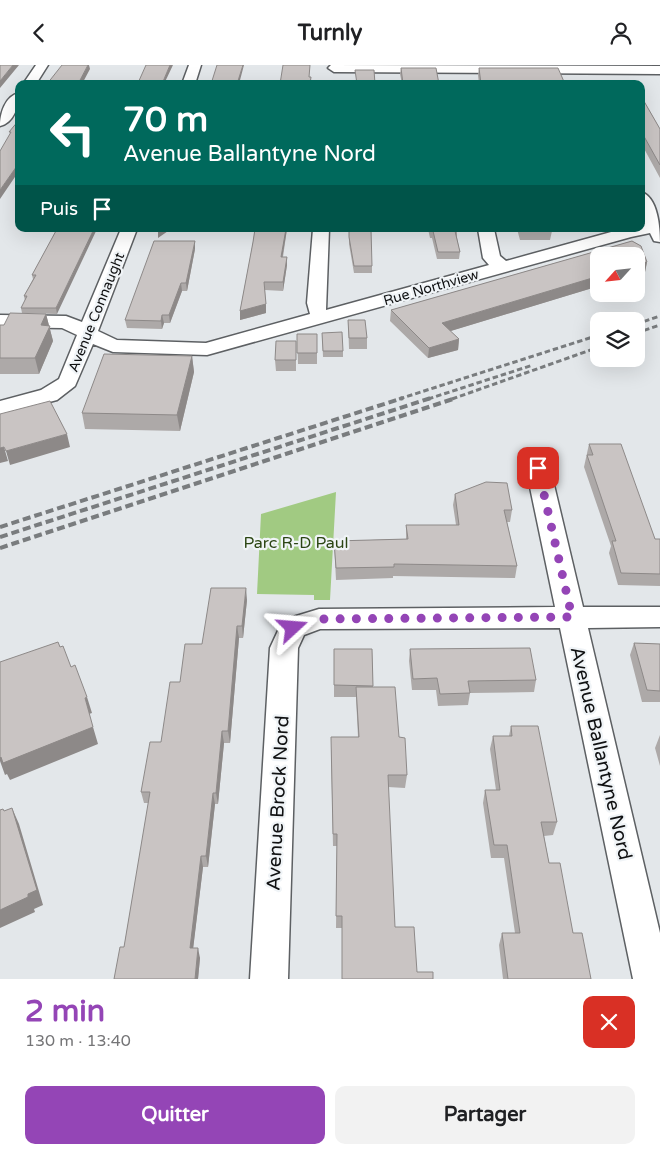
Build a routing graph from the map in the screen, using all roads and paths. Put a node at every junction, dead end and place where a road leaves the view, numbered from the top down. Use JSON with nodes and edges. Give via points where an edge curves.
{"nodes":[{"id":1,"x":42,"y":65,"type":"edge"},
{"id":2,"x":195,"y":65,"type":"edge"},
{"id":3,"x":334,"y":66,"type":"edge"},
{"id":4,"x":457,"y":67,"type":"edge"},
{"id":5,"x":580,"y":67,"type":"edge"},
{"id":6,"x":660,"y":70,"type":"edge"},
{"id":7,"x":32,"y":80,"type":"edge"},
{"id":8,"x":189,"y":80,"type":"edge"},
{"id":9,"x":333,"y":80,"type":"edge"},
{"id":10,"x":459,"y":80,"type":"edge"},
{"id":11,"x":590,"y":80,"type":"edge"},
{"id":12,"x":15,"y":102,"type":"edge"},
{"id":13,"x":0,"y":123,"type":"edge"},
{"id":14,"x":649,"y":205,"type":"edge"},
{"id":15,"x":128,"y":232,"type":"edge"},
{"id":16,"x":321,"y":232,"type":"edge"},
{"id":17,"x":487,"y":232,"type":"edge"},
{"id":18,"x":625,"y":232,"type":"edge"},
{"id":19,"x":645,"y":232,"type":"edge"},
{"id":20,"x":658,"y":232,"type":"edge"},
{"id":21,"x":502,"y":267,"type":"junction"},
{"id":22,"x":322,"y":317,"type":"junction"},
{"id":23,"x":0,"y":321,"type":"edge"},
{"id":24,"x":87,"y":334,"type":"junction"},
{"id":25,"x":0,"y":408,"type":"edge"},
{"id":26,"x":538,"y":468,"type":"dead end"},
{"id":27,"x":572,"y":617,"type":"junction"},
{"id":28,"x":660,"y":617,"type":"edge"},
{"id":29,"x":269,"y":979,"type":"edge"},
{"id":30,"x":652,"y":979,"type":"edge"}],
"edges":[{"from":1,"to":7,"type":"street"},
{"from":2,"to":8,"type":"street"},
{"from":3,"to":4,"type":"street"},
{"from":3,"to":9,"type":"street"},
{"from":4,"to":5,"type":"street"},
{"from":4,"to":10,"type":"street"},
{"from":5,"to":6,"type":"street"},
{"from":5,"to":11,"type":"street"},
{"from":12,"to":13,"type":"street"},
{"from":14,"to":20,"type":"street"},
{"from":15,"to":24,"type":"street","name":"Avenue Connaught"},
{"from":16,"to":22,"type":"street","via":[[316,311]]},
{"from":17,"to":21,"type":"street","via":[[494,261]]},
{"from":18,"to":21,"type":"street","name":"Rue Northview"},
{"from":19,"to":20,"type":"street","name":"Rue Northview"},
{"from":21,"to":22,"type":"street","name":"Rue Northview"},
{"from":22,"to":24,"type":"street","name":"Rue Northview","via":[[207,349],[113,346]]},
{"from":23,"to":24,"type":"street","name":"Rue Northview","via":[[66,322]]},
{"from":24,"to":25,"type":"street","name":"Avenue Connaught","via":[[68,382],[60,389]]},
{"from":26,"to":27,"type":"street","name":"Avenue Ballantyne Nord"},
{"from":27,"to":28,"type":"street"},
{"from":27,"to":29,"type":"street","name":"Avenue Brock Nord","via":[[320,619],[293,628],[284,648]]},
{"from":27,"to":30,"type":"street","name":"Avenue Ballantyne Nord"}]}
